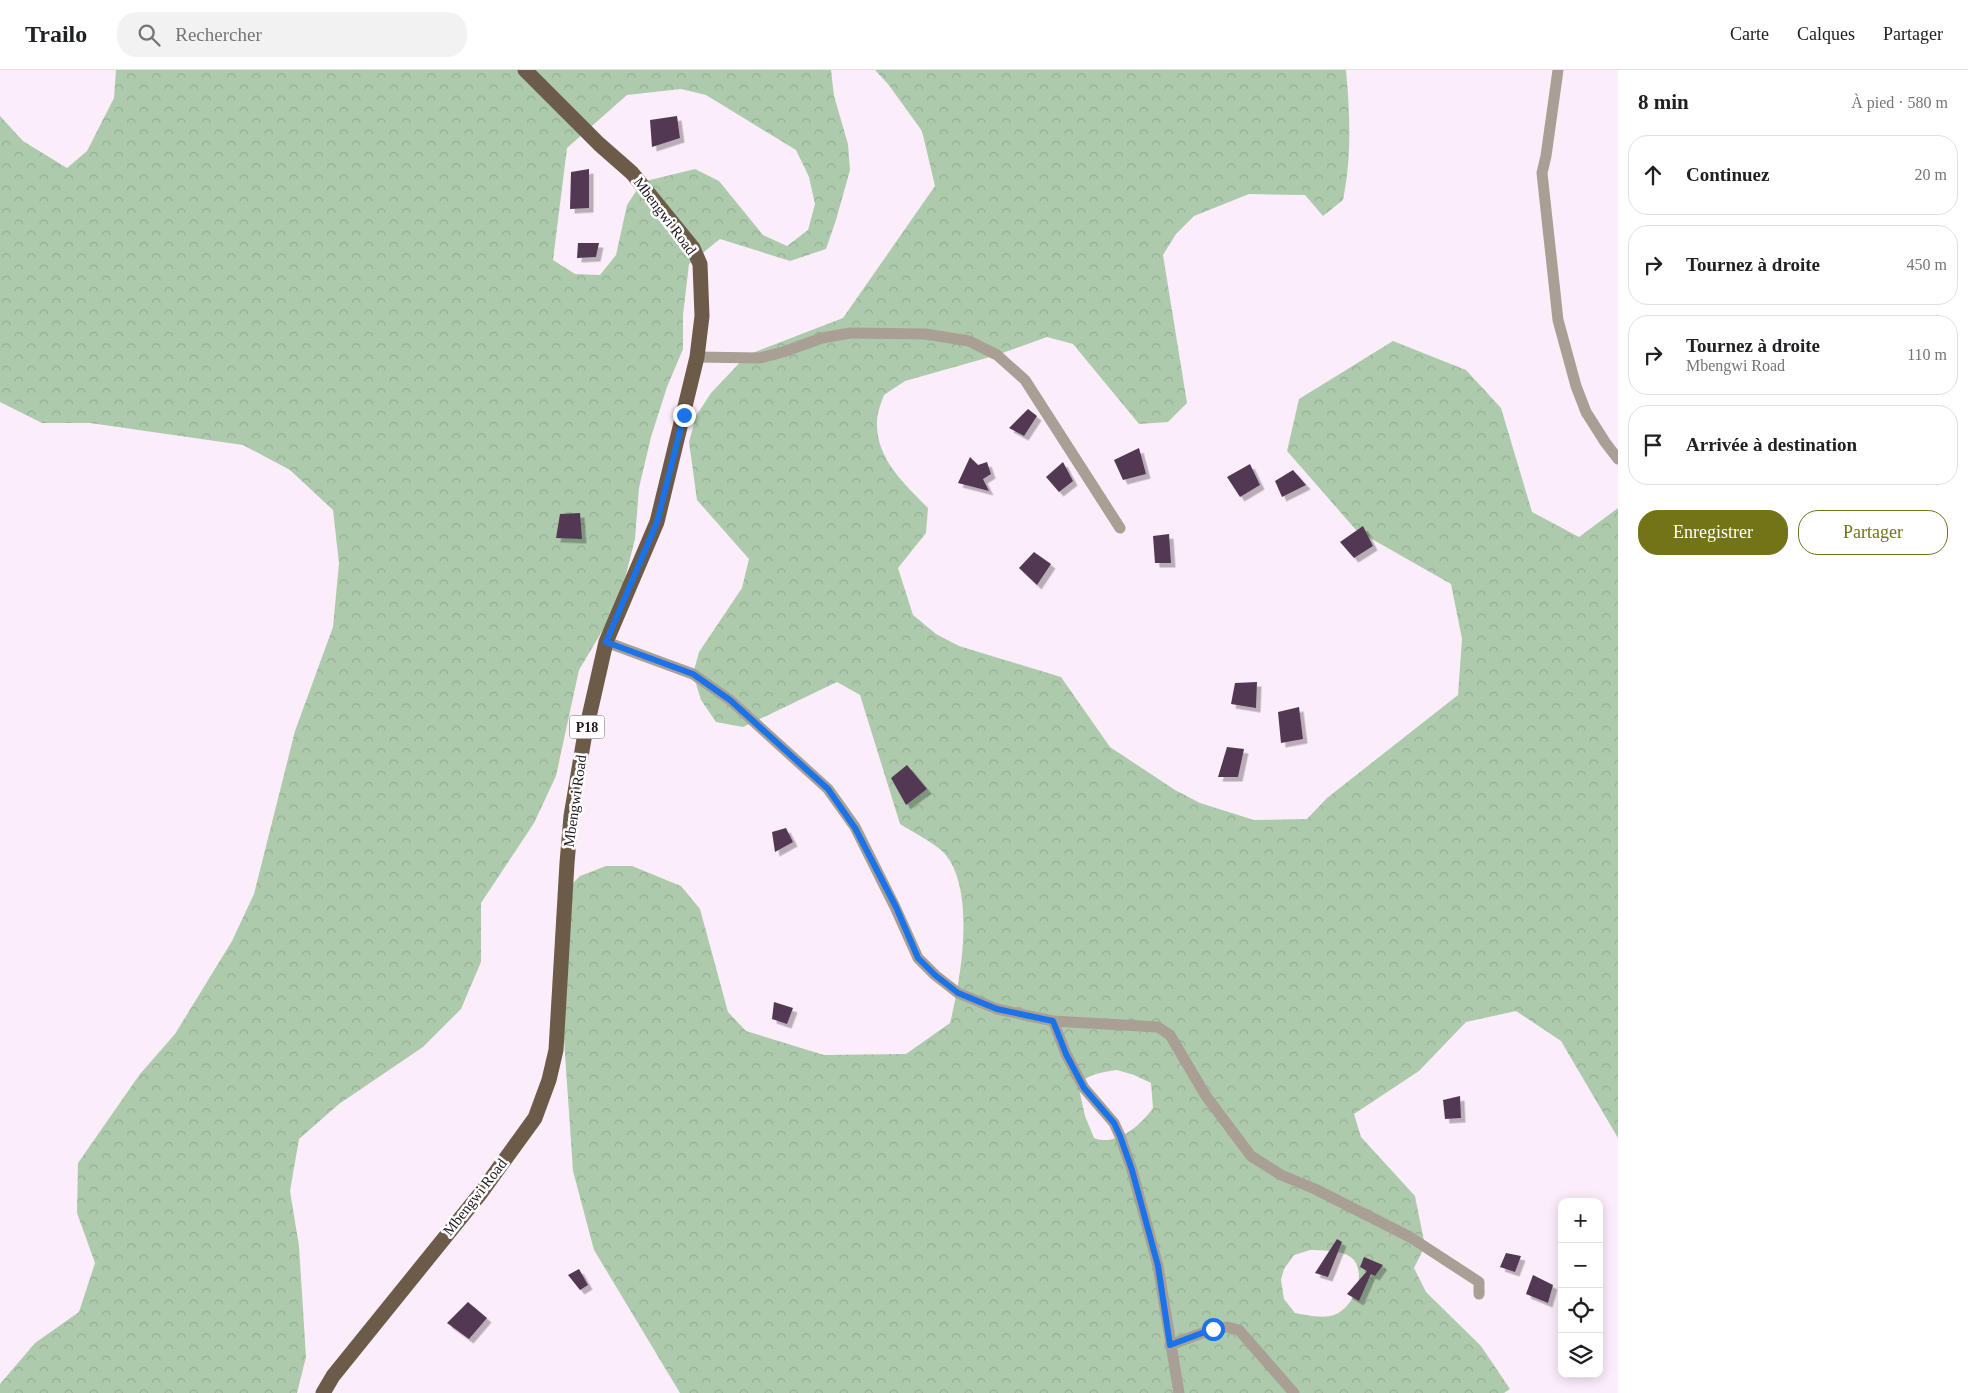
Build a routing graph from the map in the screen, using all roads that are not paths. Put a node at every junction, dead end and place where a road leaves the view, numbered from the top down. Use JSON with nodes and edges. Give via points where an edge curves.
{"nodes":[{"id":1,"x":525,"y":70,"type":"edge"},
{"id":2,"x":1558,"y":70,"type":"edge"},
{"id":3,"x":697,"y":357,"type":"junction"},
{"id":4,"x":1618,"y":459,"type":"edge"},
{"id":5,"x":1120,"y":528,"type":"dead end"},
{"id":6,"x":606,"y":642,"type":"junction"},
{"id":7,"x":1053,"y":1021,"type":"junction"},
{"id":8,"x":1479,"y":1294,"type":"dead end"},
{"id":9,"x":1170,"y":1345,"type":"junction"},
{"id":10,"x":323,"y":1393,"type":"edge"},
{"id":11,"x":1179,"y":1393,"type":"edge"},
{"id":12,"x":1294,"y":1393,"type":"edge"}],
"edges":[{"from":1,"to":3,"type":"main road","name":"Mbengwi Road","number":"P18","via":[[632,173],[693,248],[700,264],[702,316]]},
{"from":2,"to":4,"type":"street","via":[[1542,172],[1558,320],[1586,412]]},
{"from":3,"to":5,"type":"street","via":[[760,358],[822,338],[850,333],[925,334],[969,341],[998,355],[1025,380]]},
{"from":3,"to":6,"type":"main road","name":"Mbengwi Road","number":"P18","via":[[657,522]]},
{"from":6,"to":7,"type":"street","via":[[693,674],[730,700],[828,789],[855,828],[918,958],[935,975],[958,993],[997,1009]]},
{"from":6,"to":10,"type":"main road","name":"Mbengwi Road","number":"P18","via":[[571,816],[556,1050],[535,1118],[480,1194],[333,1376]]},
{"from":7,"to":8,"type":"street","via":[[1158,1027],[1170,1035],[1206,1096],[1251,1156],[1281,1175],[1410,1237],[1479,1282]]},
{"from":7,"to":9,"type":"street","via":[[1084,1088],[1114,1123],[1120,1136],[1158,1266]]},
{"from":9,"to":11,"type":"street"},
{"from":9,"to":12,"type":"street","via":[[1213,1329],[1227,1327],[1239,1330]]}]}
